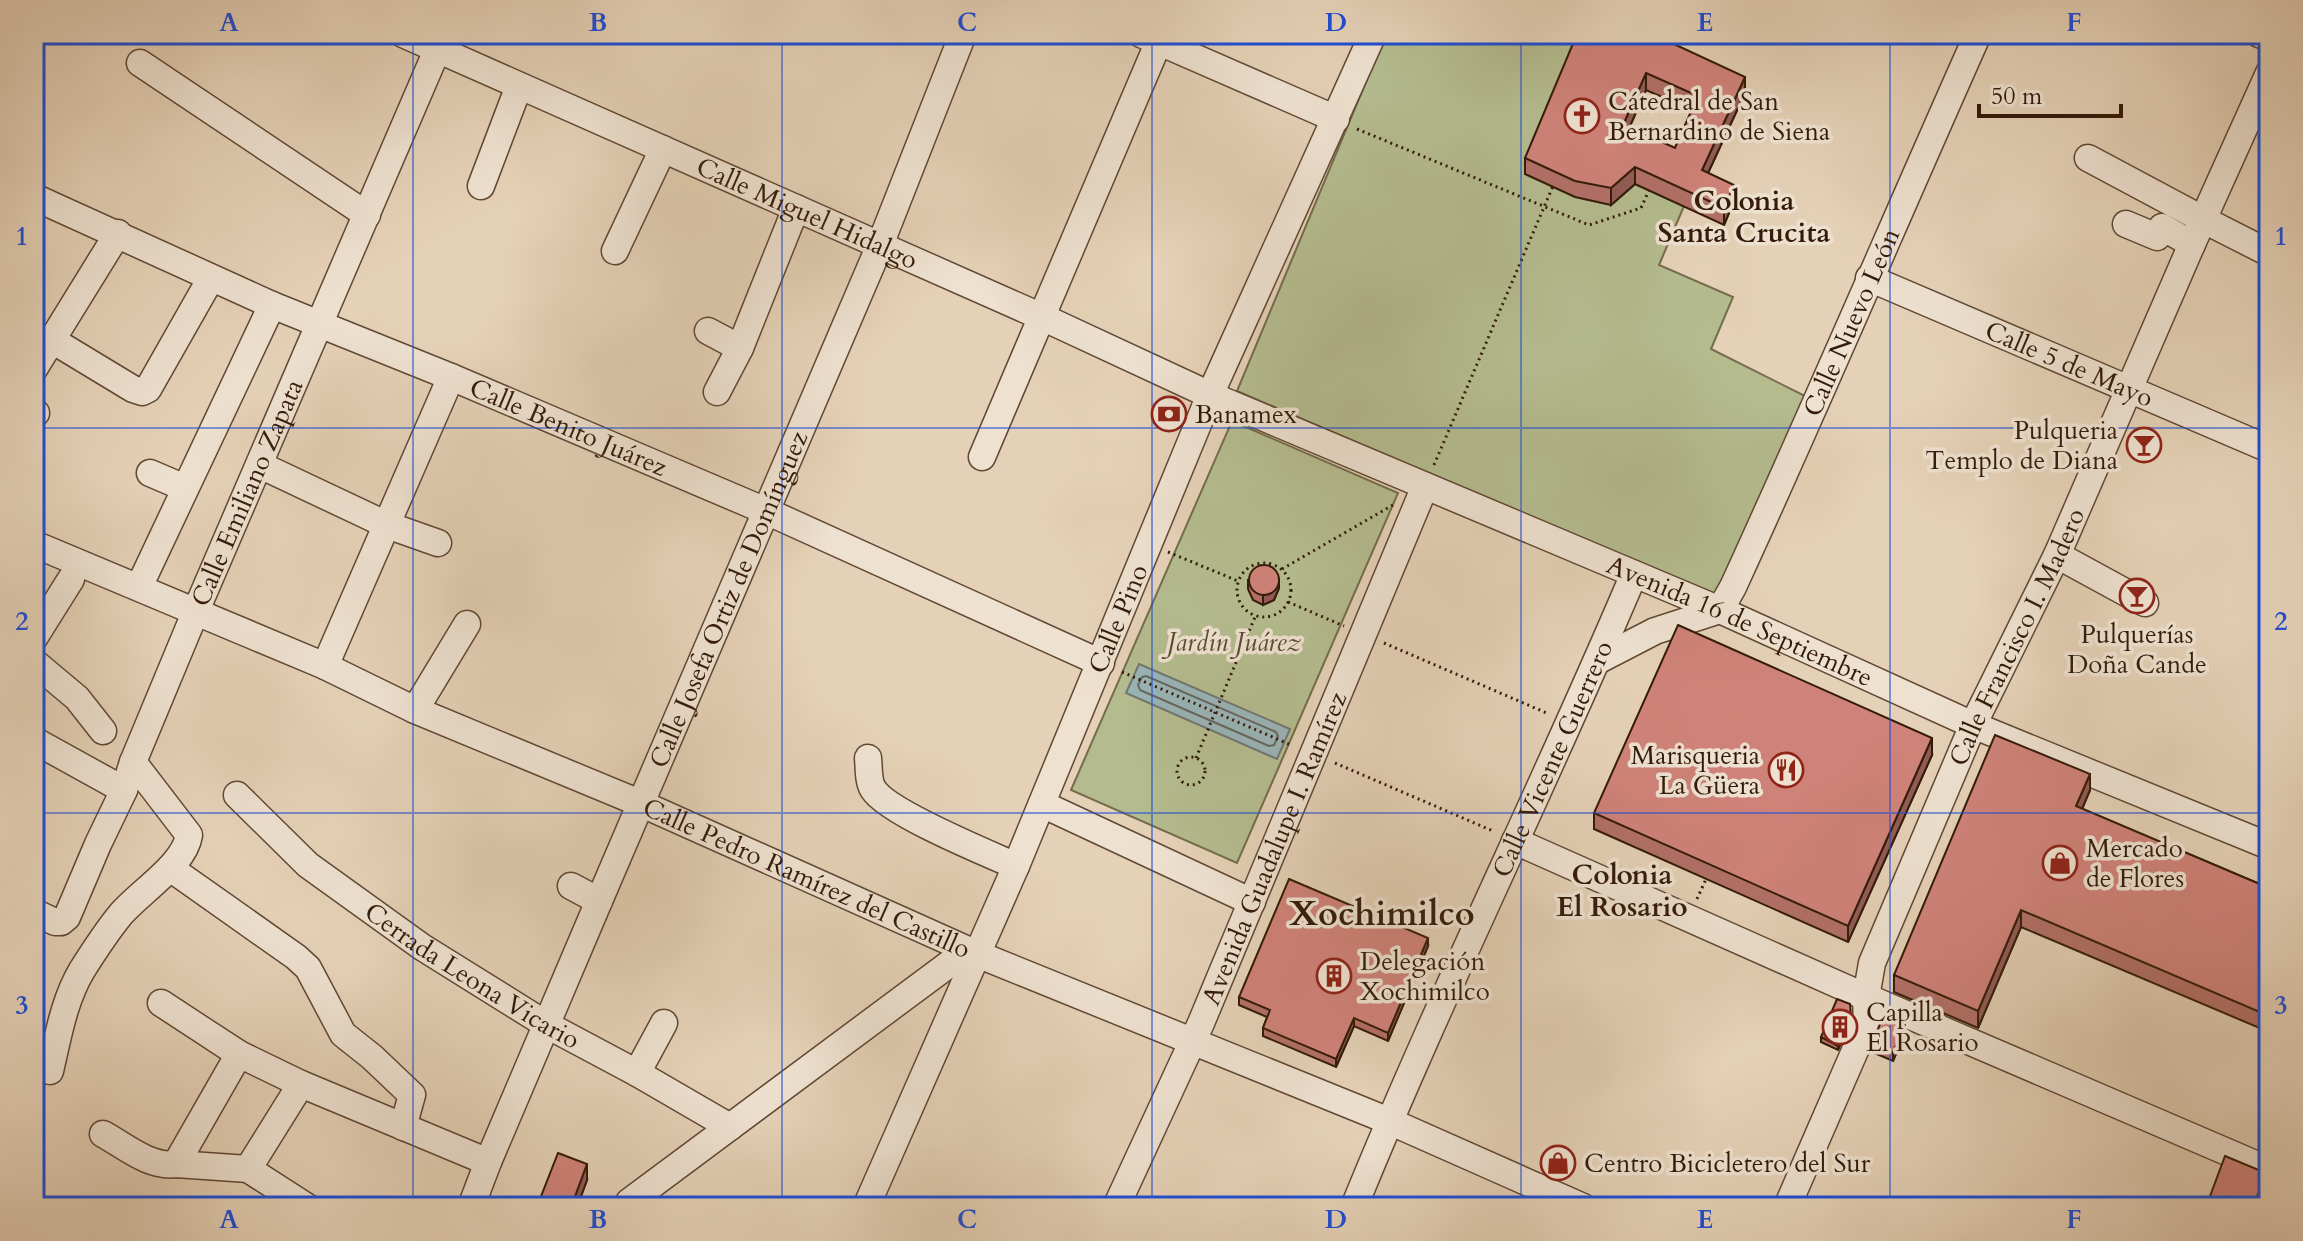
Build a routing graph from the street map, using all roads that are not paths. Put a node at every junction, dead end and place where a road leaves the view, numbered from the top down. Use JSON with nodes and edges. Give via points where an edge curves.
{"nodes":[{"id":1,"x":403,"y":34,"type":"edge"},
{"id":2,"x":963,"y":34,"type":"edge"},
{"id":3,"x":1373,"y":34,"type":"edge"},
{"id":4,"x":1978,"y":34,"type":"edge"},
{"id":5,"x":2259,"y":34,"type":"edge"},
{"id":6,"x":1154,"y":37,"type":"edge"},
{"id":7,"x":2269,"y":38,"type":"edge"},
{"id":8,"x":440,"y":41,"type":"edge"},
{"id":9,"x":140,"y":63,"type":"dead end"},
{"id":10,"x":2269,"y":73,"type":"edge"},
{"id":11,"x":519,"y":86,"type":"junction"},
{"id":12,"x":1336,"y":119,"type":"junction"},
{"id":13,"x":663,"y":149,"type":"junction"},
{"id":14,"x":2088,"y":158,"type":"dead end"},
{"id":15,"x":481,"y":186,"type":"dead end"},
{"id":16,"x":34,"y":197,"type":"edge"},
{"id":17,"x":796,"y":208,"type":"junction"},
{"id":18,"x":367,"y":215,"type":"junction"},
{"id":19,"x":2126,"y":224,"type":"dead end"},
{"id":20,"x":2198,"y":232,"type":"junction"},
{"id":21,"x":118,"y":233,"type":"junction"},
{"id":22,"x":880,"y":245,"type":"junction"},
{"id":23,"x":615,"y":251,"type":"dead end"},
{"id":24,"x":2269,"y":253,"type":"edge"},
{"id":25,"x":211,"y":278,"type":"junction"},
{"id":26,"x":1869,"y":278,"type":"junction"},
{"id":27,"x":272,"y":305,"type":"junction"},
{"id":28,"x":1042,"y":317,"type":"junction"},
{"id":29,"x":320,"y":325,"type":"junction"},
{"id":30,"x":708,"y":331,"type":"dead end"},
{"id":31,"x":52,"y":340,"type":"junction"},
{"id":32,"x":740,"y":348,"type":"junction"},
{"id":33,"x":34,"y":369,"type":"edge"},
{"id":34,"x":451,"y":377,"type":"junction"},
{"id":35,"x":2131,"y":389,"type":"junction"},
{"id":36,"x":717,"y":392,"type":"dead end"},
{"id":37,"x":1210,"y":395,"type":"junction"},
{"id":38,"x":2269,"y":449,"type":"edge"},
{"id":39,"x":982,"y":457,"type":"dead end"},
{"id":40,"x":260,"y":465,"type":"junction"},
{"id":41,"x":150,"y":473,"type":"dead end"},
{"id":42,"x":1425,"y":486,"type":"junction"},
{"id":43,"x":185,"y":488,"type":"junction"},
{"id":44,"x":766,"y":511,"type":"junction"},
{"id":45,"x":387,"y":525,"type":"junction"},
{"id":46,"x":438,"y":543,"type":"dead end"},
{"id":47,"x":34,"y":544,"type":"edge"},
{"id":48,"x":2057,"y":555,"type":"junction"},
{"id":49,"x":1634,"y":574,"type":"junction"},
{"id":50,"x":71,"y":579,"type":"dead end"},
{"id":51,"x":139,"y":587,"type":"junction"},
{"id":52,"x":2145,"y":603,"type":"dead end"},
{"id":53,"x":1720,"y":610,"type":"junction"},
{"id":54,"x":195,"y":613,"type":"junction"},
{"id":55,"x":467,"y":624,"type":"dead end"},
{"id":56,"x":34,"y":657,"type":"edge"},
{"id":57,"x":1597,"y":661,"type":"junction"},
{"id":58,"x":1101,"y":663,"type":"junction"},
{"id":59,"x":325,"y":666,"type":"junction"},
{"id":60,"x":415,"y":710,"type":"junction"},
{"id":61,"x":1973,"y":725,"type":"junction"},
{"id":62,"x":103,"y":731,"type":"dead end"},
{"id":63,"x":37,"y":742,"type":"dead end"},
{"id":64,"x":868,"y":758,"type":"dead end"},
{"id":65,"x":133,"y":762,"type":"junction"},
{"id":66,"x":124,"y":790,"type":"junction"},
{"id":67,"x":237,"y":795,"type":"dead end"},
{"id":68,"x":642,"y":804,"type":"junction"},
{"id":69,"x":1042,"y":804,"type":"junction"},
{"id":70,"x":1515,"y":841,"type":"junction"},
{"id":71,"x":2269,"y":846,"type":"edge"},
{"id":72,"x":1016,"y":866,"type":"junction"},
{"id":73,"x":170,"y":868,"type":"junction"},
{"id":74,"x":571,"y":886,"type":"dead end"},
{"id":75,"x":599,"y":901,"type":"junction"},
{"id":76,"x":1252,"y":902,"type":"junction"},
{"id":77,"x":34,"y":912,"type":"edge"},
{"id":78,"x":973,"y":952,"type":"junction"},
{"id":79,"x":1866,"y":997,"type":"junction"},
{"id":80,"x":161,"y":1003,"type":"dead end"},
{"id":81,"x":664,"y":1023,"type":"dead end"},
{"id":82,"x":547,"y":1025,"type":"junction"},
{"id":83,"x":1192,"y":1040,"type":"junction"},
{"id":84,"x":239,"y":1054,"type":"junction"},
{"id":85,"x":50,"y":1071,"type":"dead end"},
{"id":86,"x":637,"y":1073,"type":"junction"},
{"id":87,"x":301,"y":1084,"type":"junction"},
{"id":88,"x":1389,"y":1121,"type":"junction"},
{"id":89,"x":403,"y":1127,"type":"junction"},
{"id":90,"x":730,"y":1127,"type":"junction"},
{"id":91,"x":103,"y":1134,"type":"dead end"},
{"id":92,"x":488,"y":1162,"type":"junction"},
{"id":93,"x":176,"y":1164,"type":"junction"},
{"id":94,"x":248,"y":1169,"type":"junction"},
{"id":95,"x":2269,"y":1170,"type":"edge"},
{"id":96,"x":307,"y":1207,"type":"edge"},
{"id":97,"x":471,"y":1207,"type":"edge"},
{"id":98,"x":626,"y":1207,"type":"edge"},
{"id":99,"x":866,"y":1207,"type":"edge"},
{"id":100,"x":1116,"y":1207,"type":"edge"},
{"id":101,"x":1354,"y":1207,"type":"edge"},
{"id":102,"x":1583,"y":1207,"type":"edge"},
{"id":103,"x":1787,"y":1207,"type":"edge"}],
"edges":[{"from":1,"to":8,"type":"street","name":"Calle Miguel Hidalgo"},
{"from":2,"to":22,"type":"street","name":"Calle Josefa Ortiz de Domínguez"},
{"from":3,"to":12,"type":"street","name":"Calle Pino"},
{"from":4,"to":26,"type":"street","name":"Calle Nuevo León"},
{"from":5,"to":7,"type":"street"},
{"from":6,"to":12,"type":"street"},
{"from":6,"to":28,"type":"street"},
{"from":8,"to":11,"type":"street","name":"Calle Miguel Hidalgo"},
{"from":8,"to":18,"type":"street","name":"Calle Emiliano Zapata"},
{"from":9,"to":18,"type":"street"},
{"from":10,"to":20,"type":"street","name":"Calle Francisco I. Madero"},
{"from":11,"to":13,"type":"street","name":"Calle Miguel Hidalgo"},
{"from":11,"to":15,"type":"street"},
{"from":12,"to":37,"type":"street","name":"Calle Pino"},
{"from":13,"to":17,"type":"street","name":"Calle Miguel Hidalgo"},
{"from":13,"to":23,"type":"street"},
{"from":14,"to":20,"type":"street"},
{"from":16,"to":21,"type":"street","name":"Calle Benito Juárez"},
{"from":17,"to":22,"type":"street","name":"Calle Miguel Hidalgo"},
{"from":17,"to":32,"type":"street"},
{"from":18,"to":29,"type":"street","name":"Calle Emiliano Zapata"},
{"from":19,"to":20,"type":"street","via":[[2157,237],[2162,227]]},
{"from":20,"to":24,"type":"street"},
{"from":20,"to":35,"type":"street","name":"Calle Francisco I. Madero"},
{"from":21,"to":25,"type":"street","name":"Calle Benito Juárez"},
{"from":21,"to":31,"type":"street"},
{"from":22,"to":28,"type":"street","name":"Calle Miguel Hidalgo"},
{"from":22,"to":44,"type":"street","name":"Calle Josefa Ortiz de Domínguez"},
{"from":25,"to":27,"type":"street","name":"Calle Benito Juárez"},
{"from":25,"to":31,"type":"street","via":[[142,392]]},
{"from":26,"to":35,"type":"street","name":"Calle 5 de Mayo"},
{"from":26,"to":53,"type":"street","name":"Calle Nuevo León"},
{"from":27,"to":29,"type":"street","name":"Calle Benito Juárez"},
{"from":27,"to":43,"type":"street"},
{"from":28,"to":37,"type":"street","name":"Calle Miguel Hidalgo"},
{"from":28,"to":39,"type":"street"},
{"from":29,"to":34,"type":"street","name":"Calle Benito Juárez"},
{"from":29,"to":40,"type":"street","name":"Calle Emiliano Zapata"},
{"from":30,"to":32,"type":"street"},
{"from":31,"to":33,"type":"street"},
{"from":32,"to":36,"type":"street"},
{"from":34,"to":44,"type":"street","name":"Calle Benito Juárez"},
{"from":34,"to":45,"type":"street"},
{"from":35,"to":38,"type":"street","name":"Calle 5 de Mayo"},
{"from":35,"to":48,"type":"street","name":"Calle Francisco I. Madero"},
{"from":37,"to":42,"type":"street","name":"Avenida 16 de Septiembre"},
{"from":37,"to":58,"type":"street","name":"Calle Pino"},
{"from":40,"to":45,"type":"street"},
{"from":40,"to":54,"type":"street","name":"Calle Emiliano Zapata"},
{"from":41,"to":43,"type":"street"},
{"from":42,"to":49,"type":"street","name":"Avenida 16 de Septiembre"},
{"from":42,"to":76,"type":"street","name":"Avenida Guadalupe I. Ramírez"},
{"from":43,"to":51,"type":"street"},
{"from":44,"to":58,"type":"street","name":"Calle Benito Juárez"},
{"from":44,"to":68,"type":"street","name":"Calle Josefa Ortiz de Domínguez"},
{"from":45,"to":46,"type":"street"},
{"from":45,"to":59,"type":"street"},
{"from":47,"to":51,"type":"street","name":"Calle Pedro Ramírez del Castillo"},
{"from":48,"to":52,"type":"street"},
{"from":48,"to":61,"type":"street","name":"Calle Francisco I. Madero"},
{"from":49,"to":53,"type":"street","name":"Avenida 16 de Septiembre"},
{"from":49,"to":57,"type":"street","name":"Calle Vicente Guerrero"},
{"from":50,"to":56,"type":"street"},
{"from":51,"to":54,"type":"street","name":"Calle Pedro Ramírez del Castillo"},
{"from":53,"to":57,"type":"street","via":[[1655,631]]},
{"from":53,"to":61,"type":"street","name":"Avenida 16 de Septiembre"},
{"from":54,"to":59,"type":"street","name":"Calle Pedro Ramírez del Castillo"},
{"from":54,"to":65,"type":"street","name":"Calle Emiliano Zapata"},
{"from":55,"to":60,"type":"street"},
{"from":56,"to":62,"type":"street"},
{"from":57,"to":70,"type":"street","name":"Calle Vicente Guerrero"},
{"from":58,"to":69,"type":"street","name":"Calle Pino"},
{"from":59,"to":60,"type":"street","name":"Calle Pedro Ramírez del Castillo"},
{"from":60,"to":68,"type":"street","name":"Calle Pedro Ramírez del Castillo"},
{"from":61,"to":71,"type":"street","name":"Avenida 16 de Septiembre"},
{"from":61,"to":79,"type":"street","name":"Calle Francisco I. Madero","via":[[1872,963]]},
{"from":63,"to":66,"type":"street"},
{"from":64,"to":72,"type":"street","via":[[872,788],[887,802]]},
{"from":65,"to":66,"type":"street","name":"Calle Emiliano Zapata"},
{"from":65,"to":73,"type":"street","via":[[189,835],[188,846]]},
{"from":66,"to":77,"type":"street","name":"Calle Emiliano Zapata","via":[[67,917],[55,922]]},
{"from":67,"to":82,"type":"street","name":"Cerrada Leona Vicario","via":[[308,865],[422,947]]},
{"from":68,"to":75,"type":"street","name":"Calle Josefa Ortiz de Domínguez"},
{"from":68,"to":78,"type":"street","name":"Calle Pedro Ramírez del Castillo"},
{"from":69,"to":72,"type":"street","name":"Calle Pino"},
{"from":69,"to":76,"type":"street"},
{"from":70,"to":79,"type":"street"},
{"from":70,"to":88,"type":"street","name":"Calle Vicente Guerrero"},
{"from":72,"to":78,"type":"street","name":"Calle Pino"},
{"from":73,"to":85,"type":"street","via":[[121,914],[80,974]]},
{"from":73,"to":89,"type":"street","via":[[308,968],[343,1034],[412,1095]]},
{"from":74,"to":75,"type":"street"},
{"from":75,"to":82,"type":"street","name":"Calle Josefa Ortiz de Domínguez"},
{"from":76,"to":83,"type":"street","name":"Avenida Guadalupe I. Ramírez"},
{"from":78,"to":83,"type":"street","name":"Calle Pedro Ramírez del Castillo"},
{"from":78,"to":90,"type":"street"},
{"from":78,"to":99,"type":"street","name":"Calle Pino"},
{"from":79,"to":95,"type":"street"},
{"from":79,"to":103,"type":"street","name":"Calle Francisco I. Madero","via":[[1867,1023]]},
{"from":80,"to":84,"type":"street"},
{"from":81,"to":86,"type":"street"},
{"from":82,"to":86,"type":"street","name":"Cerrada Leona Vicario"},
{"from":82,"to":92,"type":"street","name":"Calle Josefa Ortiz de Domínguez"},
{"from":83,"to":88,"type":"street","name":"Calle Pedro Ramírez del Castillo"},
{"from":83,"to":100,"type":"street","name":"Avenida Guadalupe I. Ramírez"},
{"from":84,"to":87,"type":"street"},
{"from":84,"to":93,"type":"street"},
{"from":86,"to":90,"type":"street","name":"Cerrada Leona Vicario"},
{"from":87,"to":89,"type":"street"},
{"from":87,"to":94,"type":"street"},
{"from":88,"to":101,"type":"street","name":"Calle Vicente Guerrero"},
{"from":88,"to":102,"type":"street","name":"Calle Pedro Ramírez del Castillo"},
{"from":89,"to":92,"type":"street"},
{"from":90,"to":98,"type":"street"},
{"from":91,"to":93,"type":"street","via":[[155,1163]]},
{"from":92,"to":97,"type":"street","name":"Calle Josefa Ortiz de Domínguez"},
{"from":93,"to":94,"type":"street"},
{"from":94,"to":96,"type":"street"}]}
